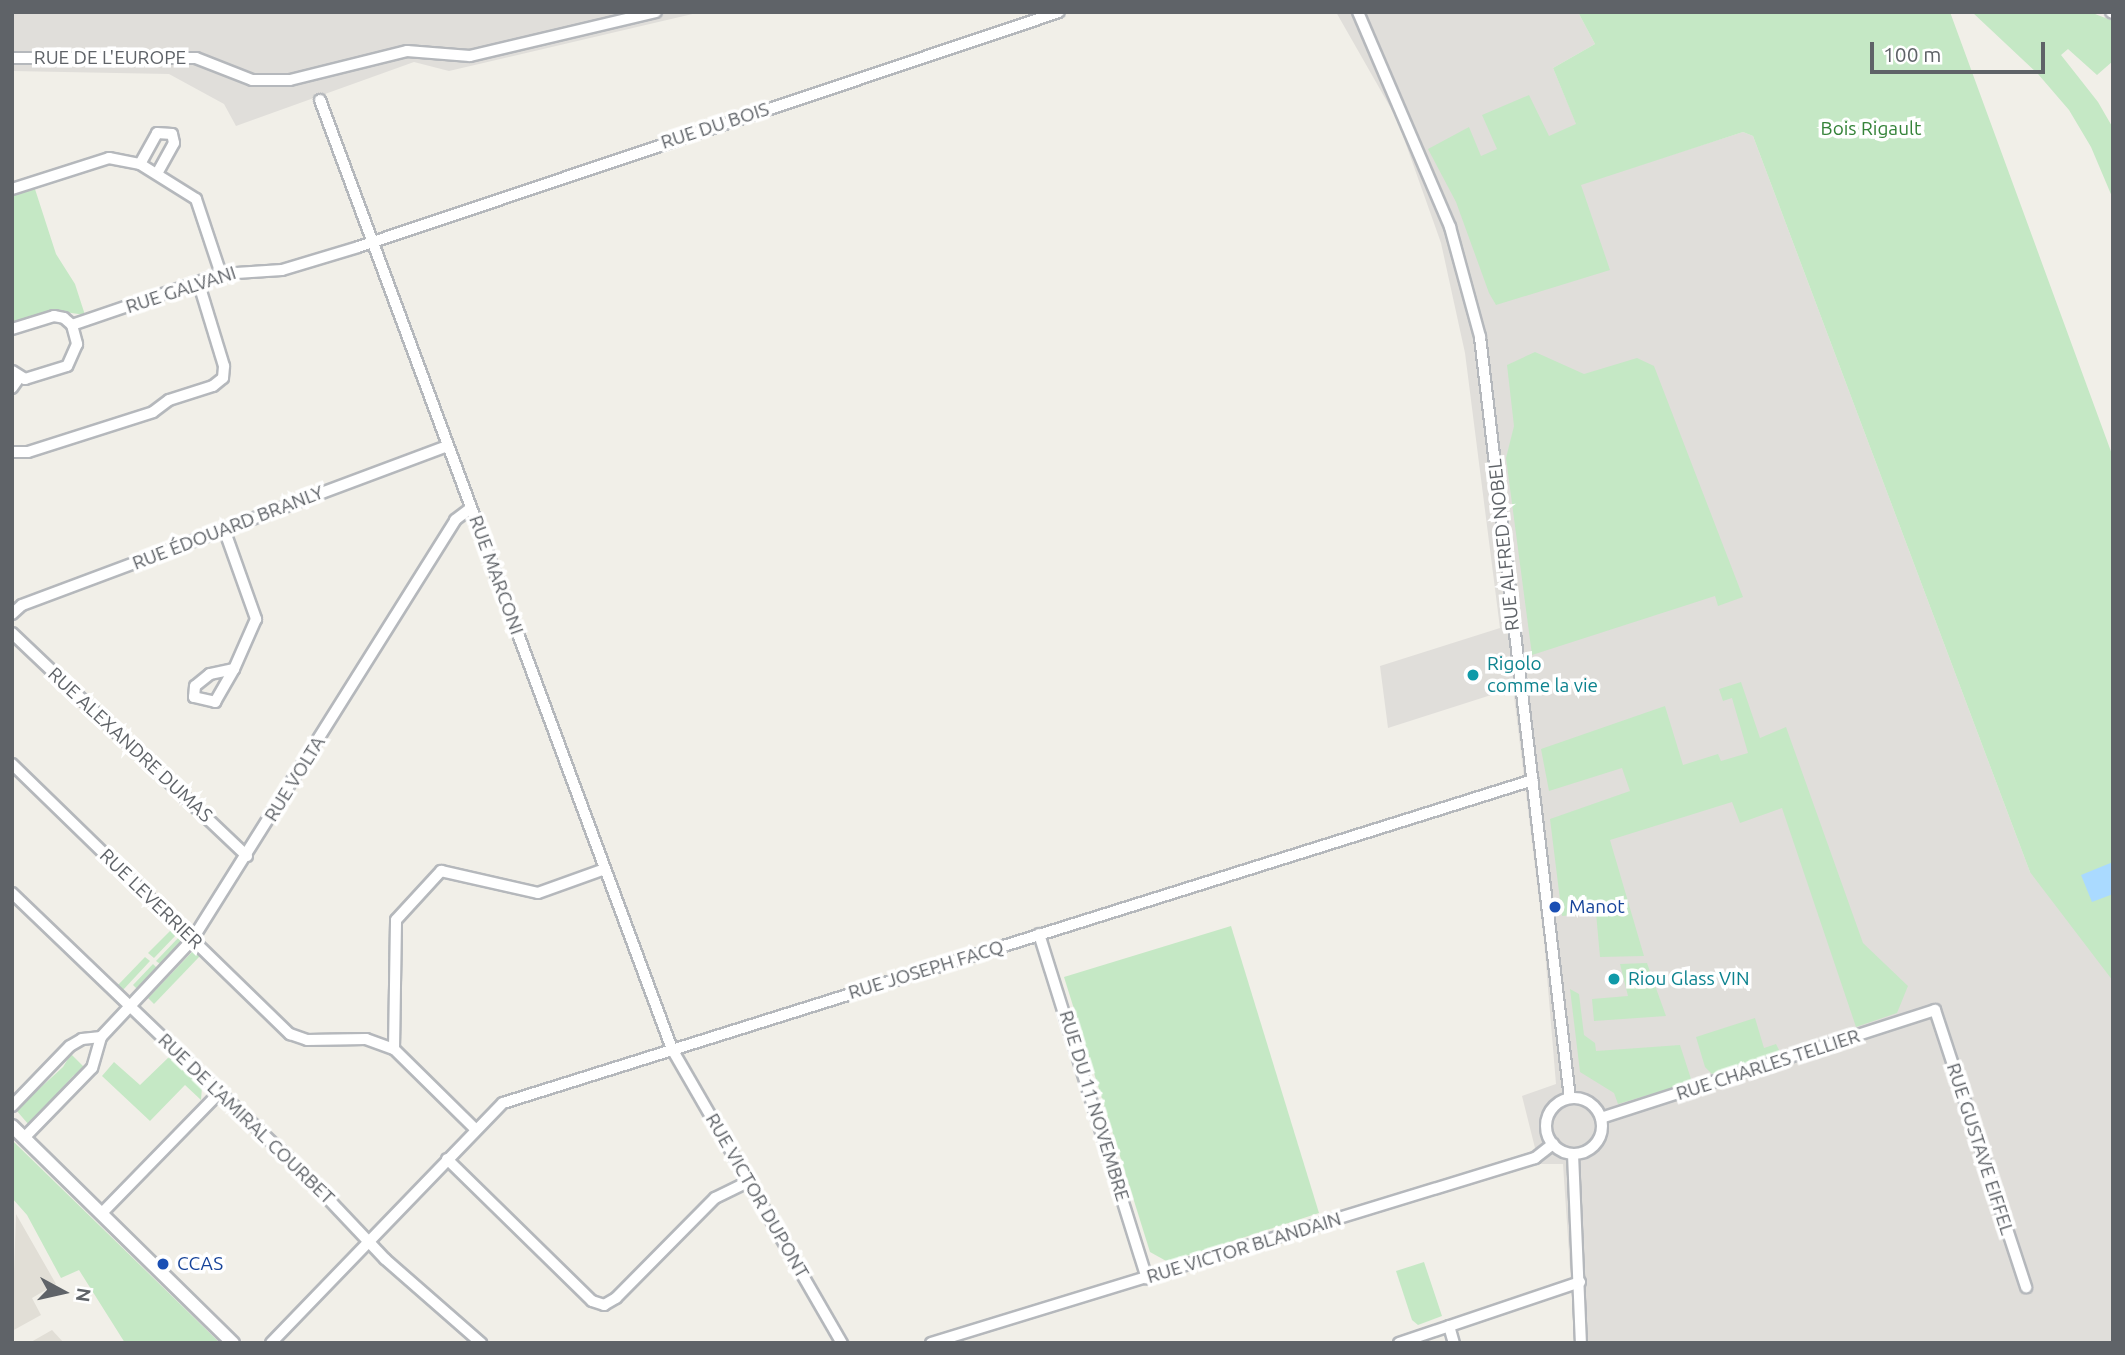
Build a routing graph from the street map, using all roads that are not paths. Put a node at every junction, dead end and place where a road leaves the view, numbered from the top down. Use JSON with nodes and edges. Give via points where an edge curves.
{"nodes":[{"id":1,"x":656,"y":12,"type":"edge"},
{"id":2,"x":1059,"y":12,"type":"edge"},
{"id":3,"x":1358,"y":12,"type":"edge"},
{"id":4,"x":12,"y":58,"type":"edge"},
{"id":5,"x":320,"y":100,"type":"dead end"},
{"id":6,"x":140,"y":164,"type":"junction"},
{"id":7,"x":157,"y":174,"type":"junction"},
{"id":8,"x":12,"y":189,"type":"edge"},
{"id":9,"x":372,"y":239,"type":"junction"},
{"id":10,"x":221,"y":274,"type":"junction"},
{"id":11,"x":199,"y":284,"type":"junction"},
{"id":12,"x":72,"y":325,"type":"junction"},
{"id":13,"x":12,"y":329,"type":"edge"},
{"id":14,"x":16,"y":375,"type":"edge"},
{"id":15,"x":12,"y":388,"type":"edge"},
{"id":16,"x":447,"y":446,"type":"junction"},
{"id":17,"x":12,"y":452,"type":"edge"},
{"id":18,"x":471,"y":508,"type":"junction"},
{"id":19,"x":224,"y":529,"type":"junction"},
{"id":20,"x":12,"y":614,"type":"edge"},
{"id":21,"x":12,"y":634,"type":"edge"},
{"id":22,"x":234,"y":670,"type":"dead end"},
{"id":23,"x":12,"y":764,"type":"edge"},
{"id":24,"x":1532,"y":780,"type":"junction"},
{"id":25,"x":247,"y":856,"type":"junction"},
{"id":26,"x":605,"y":869,"type":"junction"},
{"id":27,"x":12,"y":893,"type":"edge"},
{"id":28,"x":1039,"y":934,"type":"junction"},
{"id":29,"x":192,"y":940,"type":"junction"},
{"id":30,"x":129,"y":1006,"type":"junction"},
{"id":31,"x":1934,"y":1010,"type":"joint"},
{"id":32,"x":101,"y":1037,"type":"junction"},
{"id":33,"x":394,"y":1049,"type":"junction"},
{"id":34,"x":673,"y":1049,"type":"junction"},
{"id":35,"x":218,"y":1094,"type":"junction"},
{"id":36,"x":1570,"y":1098,"type":"junction"},
{"id":37,"x":12,"y":1106,"type":"edge"},
{"id":38,"x":1601,"y":1118,"type":"junction"},
{"id":39,"x":12,"y":1126,"type":"edge"},
{"id":40,"x":475,"y":1129,"type":"junction"},
{"id":41,"x":24,"y":1138,"type":"junction"},
{"id":42,"x":1553,"y":1144,"type":"junction"},
{"id":43,"x":1573,"y":1154,"type":"junction"},
{"id":44,"x":447,"y":1159,"type":"junction"},
{"id":45,"x":748,"y":1182,"type":"junction"},
{"id":46,"x":101,"y":1214,"type":"junction"},
{"id":47,"x":369,"y":1242,"type":"junction"},
{"id":48,"x":1147,"y":1278,"type":"junction"},
{"id":49,"x":1580,"y":1282,"type":"junction"},
{"id":50,"x":2026,"y":1287,"type":"dead end"},
{"id":51,"x":1448,"y":1326,"type":"junction"},
{"id":52,"x":233,"y":1343,"type":"edge"},
{"id":53,"x":271,"y":1343,"type":"edge"},
{"id":54,"x":481,"y":1343,"type":"edge"},
{"id":55,"x":842,"y":1343,"type":"edge"},
{"id":56,"x":931,"y":1343,"type":"edge"},
{"id":57,"x":1399,"y":1343,"type":"edge"},
{"id":58,"x":1454,"y":1343,"type":"edge"},
{"id":59,"x":1581,"y":1343,"type":"edge"}],
"edges":[{"from":1,"to":4,"type":"street","name":"RUE DE L'EUROPE","via":[[470,56],[407,51],[290,80],[252,80],[196,58]]},
{"from":2,"to":9,"type":"street","name":"RUE DU BOIS"},
{"from":3,"to":24,"type":"street","name":"RUE ALFRED NOBEL","via":[[1450,227],[1477,324]]},
{"from":5,"to":9,"type":"street","name":"RUE MARCONI"},
{"from":6,"to":7,"type":"street"},
{"from":6,"to":7,"type":"street","via":[[158,133],[172,134],[174,143]]},
{"from":6,"to":8,"type":"street","via":[[109,158]]},
{"from":7,"to":10,"type":"street","via":[[197,199]]},
{"from":9,"to":10,"type":"street","name":"RUE GALVANI","via":[[282,271]]},
{"from":9,"to":16,"type":"street","name":"RUE MARCONI"},
{"from":10,"to":11,"type":"street","name":"RUE GALVANI"},
{"from":11,"to":12,"type":"street","name":"RUE GALVANI"},
{"from":11,"to":17,"type":"street","via":[[224,366],[223,378],[153,412],[27,452]]},
{"from":12,"to":13,"type":"street","via":[[54,316]]},
{"from":12,"to":14,"type":"street","via":[[77,344],[67,366]]},
{"from":14,"to":15,"type":"street"},
{"from":16,"to":18,"type":"street","name":"RUE MARCONI"},
{"from":16,"to":19,"type":"street","name":"RUE ÉDOUARD BRANLY"},
{"from":18,"to":25,"type":"street","name":"RUE VOLTA","via":[[455,520]]},
{"from":18,"to":26,"type":"street","name":"RUE MARCONI"},
{"from":19,"to":20,"type":"street","name":"RUE ÉDOUARD BRANLY","via":[[22,605]]},
{"from":19,"to":22,"type":"street","via":[[256,620]]},
{"from":21,"to":25,"type":"street","name":"RUE ALEXANDRE DUMAS"},
{"from":23,"to":29,"type":"street","name":"RUE LEVERRIER"},
{"from":24,"to":28,"type":"street","name":"RUE JOSEPH FACQ"},
{"from":24,"to":36,"type":"street","name":"RUE ALFRED NOBEL"},
{"from":25,"to":29,"type":"street","name":"RUE VOLTA"},
{"from":26,"to":33,"type":"street","via":[[538,893],[441,871],[396,920]]},
{"from":26,"to":34,"type":"street","name":"RUE MARCONI"},
{"from":27,"to":30,"type":"street","name":"RUE DE L'AMIRAL COURBET"},
{"from":28,"to":34,"type":"street","name":"RUE JOSEPH FACQ"},
{"from":28,"to":48,"type":"street","name":"RUE DU 11 NOVEMBRE"},
{"from":29,"to":30,"type":"street","name":"RUE VOLTA"},
{"from":29,"to":33,"type":"street","name":"RUE LEVERRIER","via":[[290,1034],[307,1040],[366,1040]]},
{"from":30,"to":32,"type":"street","name":"RUE VOLTA"},
{"from":30,"to":35,"type":"street","name":"RUE DE L'AMIRAL COURBET"},
{"from":31,"to":38,"type":"street","name":"RUE CHARLES TELLIER"},
{"from":31,"to":50,"type":"street","name":"RUE GUSTAVE EIFFEL"},
{"from":32,"to":37,"type":"street","via":[[70,1046]]},
{"from":32,"to":41,"type":"street","name":"RUE VOLTA","via":[[92,1068]]},
{"from":33,"to":40,"type":"street"},
{"from":34,"to":40,"type":"street","name":"RUE JOSEPH FACQ","via":[[503,1103]]},
{"from":34,"to":45,"type":"street","name":"RUE VICTOR DUPONT"},
{"from":35,"to":46,"type":"street"},
{"from":35,"to":47,"type":"street","name":"RUE DE L'AMIRAL COURBET","via":[[299,1168]]},
{"from":36,"to":38,"type":"street","via":[[1586,1100]]},
{"from":36,"to":42,"type":"street","via":[[1555,1105],[1547,1120]]},
{"from":38,"to":43,"type":"street","via":[[1599,1139],[1593,1147]]},
{"from":39,"to":41,"type":"street"},
{"from":40,"to":44,"type":"street","name":"RUE JOSEPH FACQ"},
{"from":41,"to":46,"type":"street"},
{"from":42,"to":43,"type":"street"},
{"from":42,"to":48,"type":"street","name":"RUE VICTOR BLANDAIN","via":[[1535,1158]]},
{"from":43,"to":49,"type":"street"},
{"from":44,"to":45,"type":"street","via":[[592,1301],[604,1305],[617,1298],[715,1198]]},
{"from":44,"to":47,"type":"street","name":"RUE JOSEPH FACQ"},
{"from":45,"to":55,"type":"street","name":"RUE VICTOR DUPONT"},
{"from":46,"to":52,"type":"street"},
{"from":47,"to":53,"type":"street","name":"RUE JOSEPH FACQ"},
{"from":47,"to":54,"type":"street","name":"RUE DE L'AMIRAL COURBET"},
{"from":48,"to":56,"type":"street","name":"RUE VICTOR BLANDAIN"},
{"from":49,"to":51,"type":"street"},
{"from":49,"to":59,"type":"street"},
{"from":51,"to":57,"type":"street"},
{"from":51,"to":58,"type":"street"}]}
